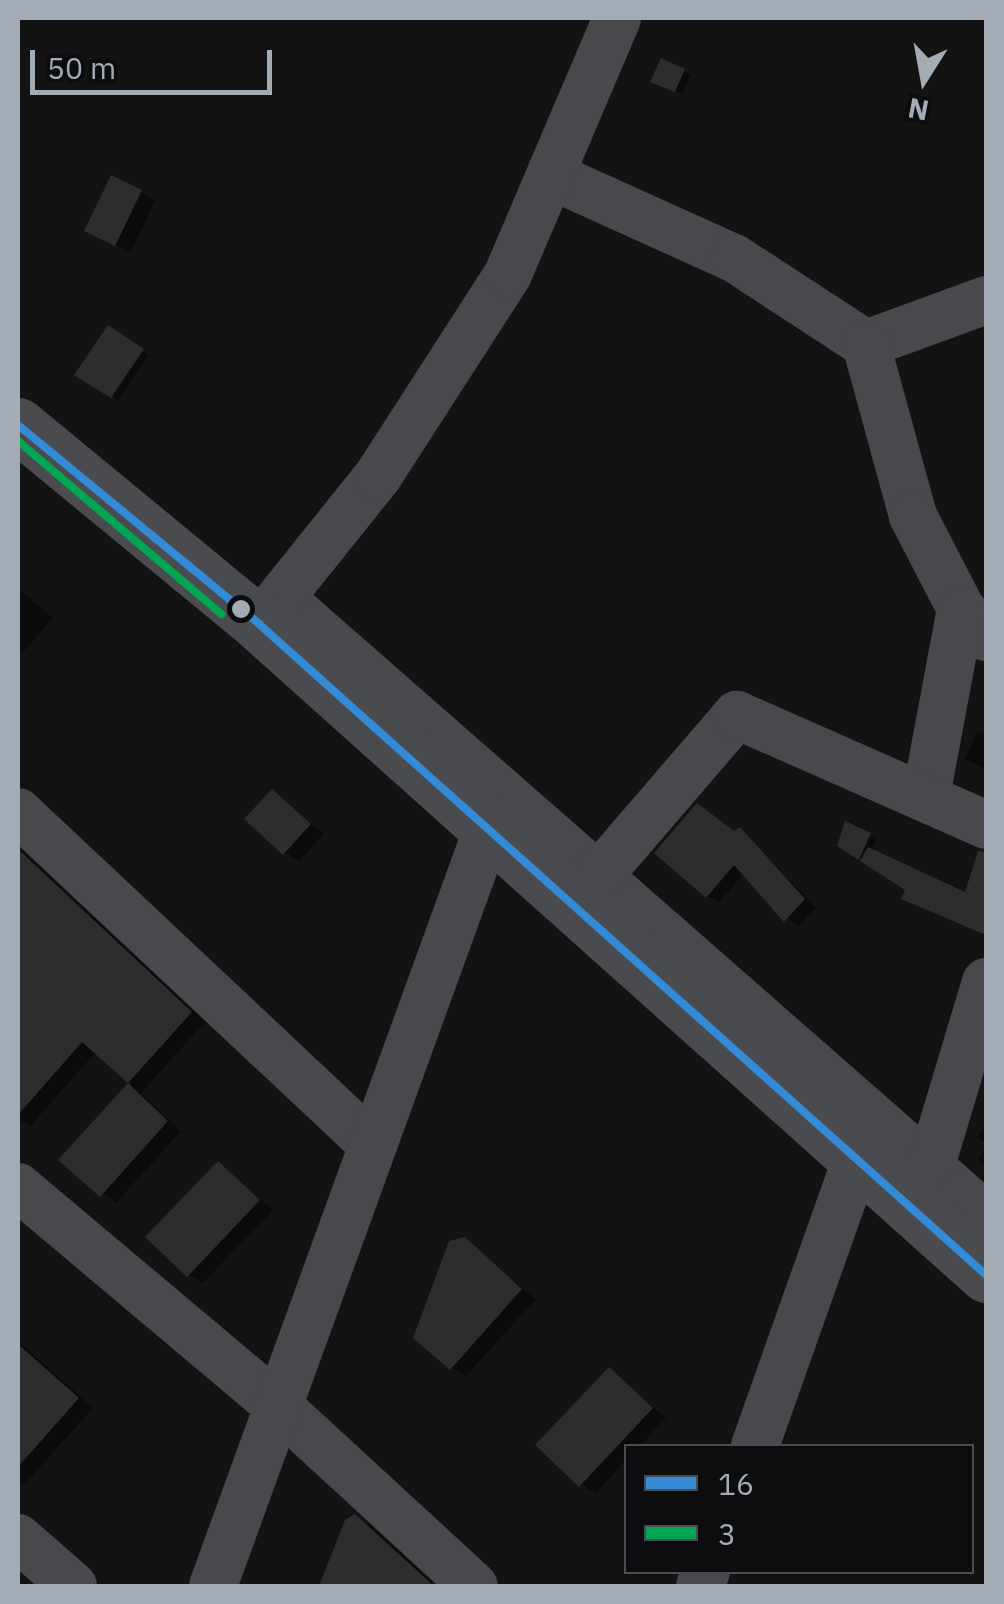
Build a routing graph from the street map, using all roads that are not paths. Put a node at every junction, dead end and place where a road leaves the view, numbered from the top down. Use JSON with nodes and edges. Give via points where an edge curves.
{"nodes":[{"id":1,"x":617,"y":18,"type":"edge"},
{"id":2,"x":552,"y":176,"type":"junction"},
{"id":3,"x":986,"y":300,"type":"edge"},
{"id":4,"x":866,"y":344,"type":"junction"},
{"id":5,"x":18,"y":425,"type":"edge"},
{"id":6,"x":257,"y":609,"type":"junction"},
{"id":7,"x":974,"y":623,"type":"edge"},
{"id":8,"x":926,"y":796,"type":"junction"},
{"id":9,"x":18,"y":812,"type":"edge"},
{"id":10,"x":986,"y":825,"type":"edge"},
{"id":11,"x":487,"y":831,"type":"junction"},
{"id":12,"x":600,"y":874,"type":"junction"},
{"id":13,"x":986,"y":982,"type":"edge"},
{"id":14,"x":373,"y":1145,"type":"junction"},
{"id":15,"x":856,"y":1158,"type":"junction"},
{"id":16,"x":932,"y":1162,"type":"junction"},
{"id":17,"x":18,"y":1187,"type":"edge"},
{"id":18,"x":986,"y":1216,"type":"edge"},
{"id":19,"x":986,"y":1274,"type":"edge"},
{"id":20,"x":278,"y":1406,"type":"junction"},
{"id":21,"x":756,"y":1444,"type":"edge"},
{"id":22,"x":18,"y":1538,"type":"edge"},
{"id":23,"x":73,"y":1586,"type":"edge"},
{"id":24,"x":213,"y":1586,"type":"edge"},
{"id":25,"x":474,"y":1586,"type":"edge"}],
"edges":[{"from":1,"to":2,"type":"street"},
{"from":2,"to":4,"type":"street","via":[[734,258]]},
{"from":2,"to":6,"type":"street","via":[[508,274],[378,476]]},
{"from":3,"to":4,"type":"street"},
{"from":4,"to":7,"type":"street","via":[[913,516]]},
{"from":5,"to":6,"type":"main road"},
{"from":6,"to":11,"type":"main road"},
{"from":6,"to":12,"type":"street"},
{"from":7,"to":8,"type":"street"},
{"from":8,"to":10,"type":"street"},
{"from":8,"to":12,"type":"street","via":[[737,715]]},
{"from":9,"to":14,"type":"street"},
{"from":11,"to":14,"type":"street"},
{"from":11,"to":15,"type":"main road"},
{"from":12,"to":16,"type":"street"},
{"from":13,"to":16,"type":"street"},
{"from":14,"to":20,"type":"street"},
{"from":15,"to":19,"type":"main road"},
{"from":15,"to":21,"type":"street"},
{"from":16,"to":18,"type":"street"},
{"from":17,"to":20,"type":"street"},
{"from":20,"to":24,"type":"street"},
{"from":20,"to":25,"type":"street"},
{"from":22,"to":23,"type":"street"}]}
